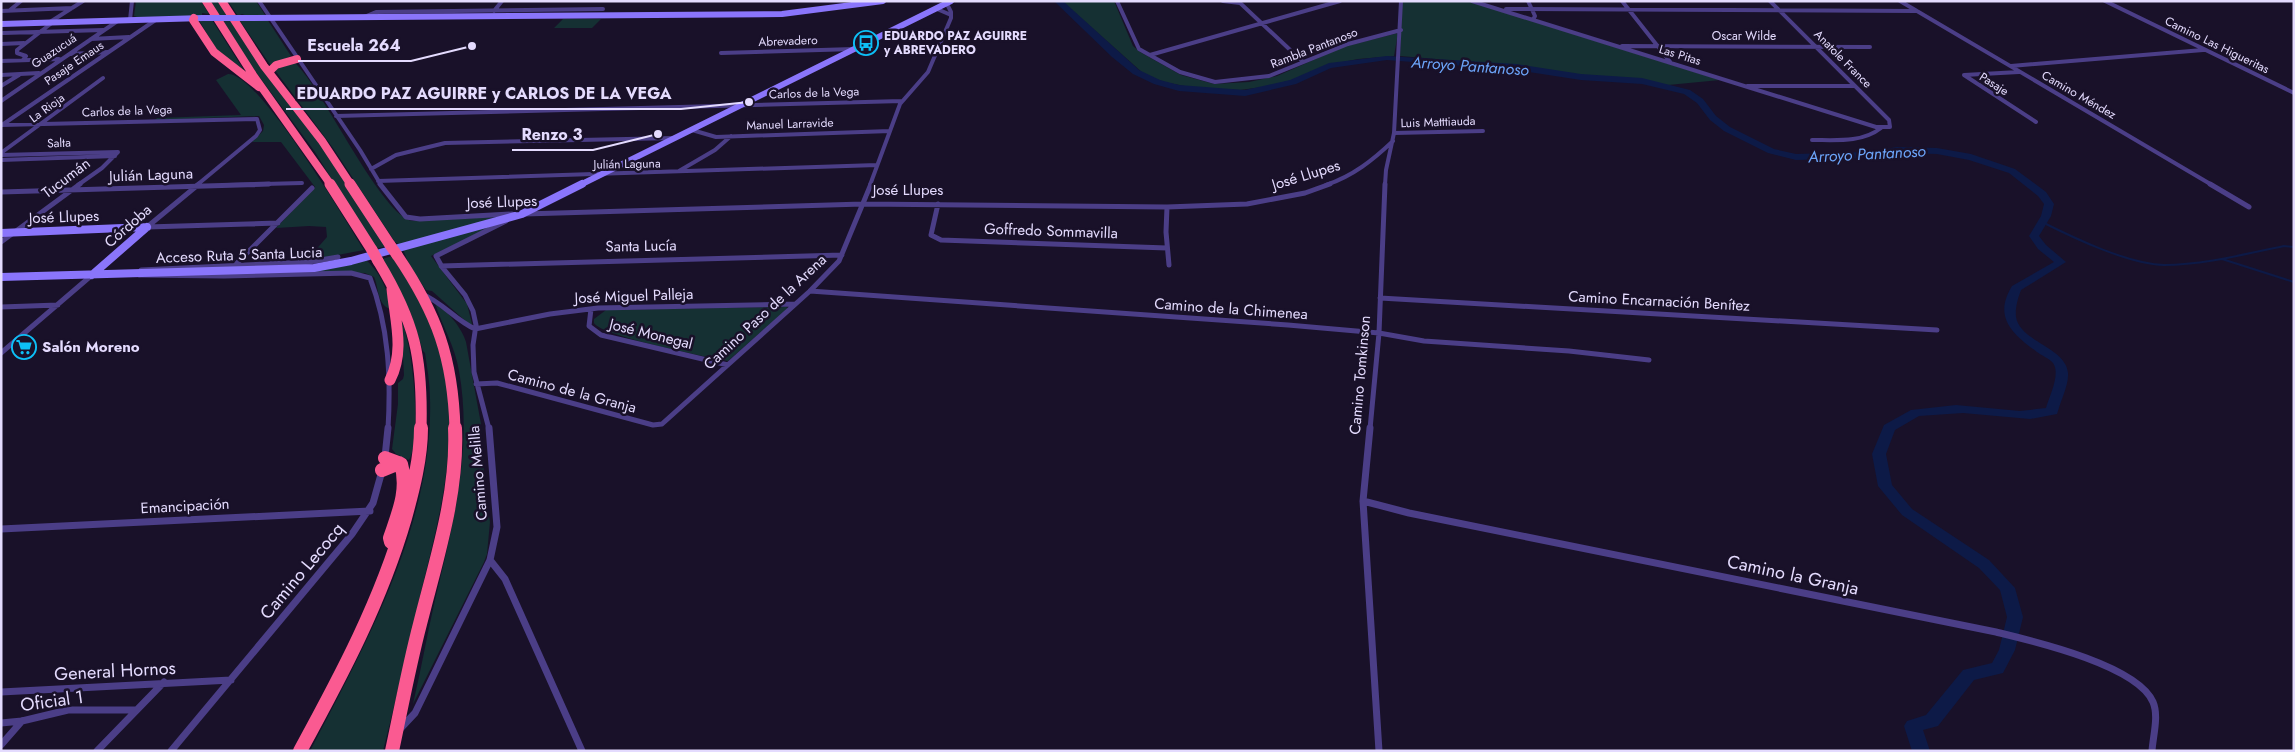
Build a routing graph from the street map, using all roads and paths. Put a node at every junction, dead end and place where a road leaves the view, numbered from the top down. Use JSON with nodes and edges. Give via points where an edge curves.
{"nodes":[{"id":1,"x":21,"y":1,"type":"edge"},
{"id":2,"x":83,"y":1,"type":"edge"},
{"id":3,"x":132,"y":1,"type":"edge"},
{"id":4,"x":206,"y":1,"type":"edge"},
{"id":5,"x":222,"y":1,"type":"edge"},
{"id":6,"x":259,"y":1,"type":"edge"},
{"id":7,"x":502,"y":1,"type":"edge"},
{"id":8,"x":877,"y":1,"type":"edge"},
{"id":9,"x":883,"y":1,"type":"edge"},
{"id":10,"x":1117,"y":1,"type":"edge"},
{"id":11,"x":1223,"y":1,"type":"edge"},
{"id":12,"x":1340,"y":1,"type":"edge"},
{"id":13,"x":1401,"y":1,"type":"edge"},
{"id":14,"x":1472,"y":1,"type":"edge"},
{"id":15,"x":1528,"y":1,"type":"edge"},
{"id":16,"x":1622,"y":1,"type":"edge"},
{"id":17,"x":1770,"y":1,"type":"edge"},
{"id":18,"x":1900,"y":1,"type":"edge"},
{"id":19,"x":2105,"y":1,"type":"edge"},
{"id":20,"x":1239,"y":2,"type":"edge"},
{"id":21,"x":944,"y":4,"type":"edge"},
{"id":22,"x":72,"y":8,"type":"junction"},
{"id":23,"x":1499,"y":9,"type":"junction"},
{"id":24,"x":10,"y":10,"type":"junction"},
{"id":25,"x":494,"y":10,"type":"junction"},
{"id":26,"x":553,"y":10,"type":"junction"},
{"id":27,"x":603,"y":10,"type":"junction"},
{"id":28,"x":1533,"y":10,"type":"junction"},
{"id":29,"x":1630,"y":10,"type":"junction"},
{"id":30,"x":1,"y":11,"type":"edge"},
{"id":31,"x":439,"y":11,"type":"junction"},
{"id":32,"x":1780,"y":11,"type":"junction"},
{"id":33,"x":1917,"y":11,"type":"junction"},
{"id":34,"x":951,"y":15,"type":"junction"},
{"id":35,"x":433,"y":16,"type":"junction"},
{"id":36,"x":488,"y":16,"type":"junction"},
{"id":37,"x":549,"y":16,"type":"junction"},
{"id":38,"x":364,"y":17,"type":"junction"},
{"id":39,"x":194,"y":18,"type":"junction"},
{"id":40,"x":203,"y":18,"type":"joint"},
{"id":41,"x":247,"y":18,"type":"joint"},
{"id":42,"x":270,"y":18,"type":"junction"},
{"id":43,"x":157,"y":19,"type":"junction"},
{"id":44,"x":120,"y":20,"type":"junction"},
{"id":45,"x":130,"y":20,"type":"junction"},
{"id":46,"x":1533,"y":20,"type":"junction"},
{"id":47,"x":51,"y":23,"type":"junction"},
{"id":48,"x":1,"y":24,"type":"edge"},
{"id":49,"x":16,"y":24,"type":"junction"},
{"id":50,"x":1263,"y":24,"type":"junction"},
{"id":51,"x":103,"y":30,"type":"junction"},
{"id":52,"x":1401,"y":30,"type":"junction"},
{"id":53,"x":40,"y":32,"type":"junction"},
{"id":54,"x":2,"y":34,"type":"edge"},
{"id":55,"x":131,"y":37,"type":"junction"},
{"id":56,"x":91,"y":39,"type":"junction"},
{"id":57,"x":24,"y":43,"type":"junction"},
{"id":58,"x":1,"y":44,"type":"edge"},
{"id":59,"x":1617,"y":46,"type":"junction"},
{"id":60,"x":1656,"y":46,"type":"junction"},
{"id":61,"x":1870,"y":46,"type":"dead end"},
{"id":62,"x":1817,"y":47,"type":"junction"},
{"id":63,"x":856,"y":49,"type":"junction"},
{"id":64,"x":2206,"y":50,"type":"junction"},
{"id":65,"x":108,"y":52,"type":"junction"},
{"id":66,"x":721,"y":53,"type":"dead end"},
{"id":67,"x":69,"y":54,"type":"junction"},
{"id":68,"x":1150,"y":55,"type":"junction"},
{"id":69,"x":61,"y":59,"type":"junction"},
{"id":70,"x":297,"y":59,"type":"junction"},
{"id":71,"x":23,"y":60,"type":"junction"},
{"id":72,"x":1,"y":61,"type":"edge"},
{"id":73,"x":1303,"y":62,"type":"junction"},
{"id":74,"x":1671,"y":63,"type":"junction"},
{"id":75,"x":2010,"y":66,"type":"junction"},
{"id":76,"x":269,"y":72,"type":"junction"},
{"id":77,"x":2019,"y":72,"type":"junction"},
{"id":78,"x":40,"y":73,"type":"junction"},
{"id":79,"x":21,"y":74,"type":"junction"},
{"id":80,"x":1,"y":75,"type":"edge"},
{"id":81,"x":103,"y":78,"type":"dead end"},
{"id":82,"x":1,"y":86,"type":"edge"},
{"id":83,"x":1744,"y":86,"type":"junction"},
{"id":84,"x":1854,"y":86,"type":"junction"},
{"id":85,"x":2294,"y":91,"type":"edge"},
{"id":86,"x":268,"y":94,"type":"junction"},
{"id":87,"x":1,"y":101,"type":"edge"},
{"id":88,"x":902,"y":101,"type":"junction"},
{"id":89,"x":741,"y":105,"type":"junction"},
{"id":90,"x":336,"y":116,"type":"junction"},
{"id":91,"x":253,"y":118,"type":"joint"},
{"id":92,"x":2036,"y":122,"type":"dead end"},
{"id":93,"x":42,"y":124,"type":"junction"},
{"id":94,"x":2,"y":125,"type":"edge"},
{"id":95,"x":1881,"y":128,"type":"junction"},
{"id":96,"x":692,"y":130,"type":"junction"},
{"id":97,"x":890,"y":130,"type":"junction"},
{"id":98,"x":1482,"y":131,"type":"dead end"},
{"id":99,"x":1394,"y":133,"type":"junction"},
{"id":100,"x":731,"y":136,"type":"junction"},
{"id":101,"x":674,"y":138,"type":"junction"},
{"id":102,"x":1812,"y":140,"type":"dead end"},
{"id":103,"x":1393,"y":141,"type":"junction"},
{"id":104,"x":116,"y":153,"type":"junction"},
{"id":105,"x":1,"y":154,"type":"edge"},
{"id":106,"x":1,"y":160,"type":"edge"},
{"id":107,"x":877,"y":165,"type":"junction"},
{"id":108,"x":371,"y":169,"type":"junction"},
{"id":109,"x":676,"y":172,"type":"junction"},
{"id":110,"x":601,"y":174,"type":"junction"},
{"id":111,"x":378,"y":181,"type":"junction"},
{"id":112,"x":302,"y":183,"type":"dead end"},
{"id":113,"x":196,"y":186,"type":"junction"},
{"id":114,"x":312,"y":188,"type":"dead end"},
{"id":115,"x":71,"y":191,"type":"junction"},
{"id":116,"x":1,"y":192,"type":"edge"},
{"id":117,"x":864,"y":204,"type":"junction"},
{"id":118,"x":938,"y":204,"type":"junction"},
{"id":119,"x":1168,"y":207,"type":"junction"},
{"id":120,"x":2249,"y":207,"type":"dead end"},
{"id":121,"x":522,"y":214,"type":"junction"},
{"id":122,"x":278,"y":223,"type":"junction"},
{"id":123,"x":147,"y":227,"type":"junction"},
{"id":124,"x":14,"y":232,"type":"junction"},
{"id":125,"x":1,"y":233,"type":"edge"},
{"id":126,"x":1,"y":242,"type":"edge"},
{"id":127,"x":1168,"y":248,"type":"junction"},
{"id":128,"x":842,"y":255,"type":"junction"},
{"id":129,"x":338,"y":256,"type":"dead end"},
{"id":130,"x":236,"y":264,"type":"junction"},
{"id":131,"x":1169,"y":265,"type":"dead end"},
{"id":132,"x":441,"y":266,"type":"junction"},
{"id":133,"x":99,"y":269,"type":"junction"},
{"id":134,"x":130,"y":273,"type":"junction"},
{"id":135,"x":119,"y":274,"type":"junction"},
{"id":136,"x":92,"y":275,"type":"junction"},
{"id":137,"x":47,"y":276,"type":"junction"},
{"id":138,"x":1,"y":278,"type":"edge"},
{"id":139,"x":393,"y":286,"type":"junction"},
{"id":140,"x":810,"y":292,"type":"junction"},
{"id":141,"x":422,"y":294,"type":"junction"},
{"id":142,"x":1380,"y":298,"type":"junction"},
{"id":143,"x":58,"y":304,"type":"junction"},
{"id":144,"x":795,"y":304,"type":"junction"},
{"id":145,"x":1,"y":307,"type":"edge"},
{"id":146,"x":591,"y":309,"type":"junction"},
{"id":147,"x":476,"y":329,"type":"junction"},
{"id":148,"x":1937,"y":330,"type":"dead end"},
{"id":149,"x":1379,"y":333,"type":"junction"},
{"id":150,"x":1,"y":353,"type":"edge"},
{"id":151,"x":1650,"y":360,"type":"dead end"},
{"id":152,"x":728,"y":365,"type":"junction"},
{"id":153,"x":390,"y":380,"type":"junction"},
{"id":154,"x":476,"y":384,"type":"junction"},
{"id":155,"x":662,"y":424,"type":"joint"},
{"id":156,"x":383,"y":464,"type":"junction"},
{"id":157,"x":1363,"y":501,"type":"junction"},
{"id":158,"x":370,"y":511,"type":"junction"},
{"id":159,"x":1,"y":529,"type":"edge"},
{"id":160,"x":394,"y":551,"type":"junction"},
{"id":161,"x":490,"y":560,"type":"junction"},
{"id":162,"x":231,"y":680,"type":"junction"},
{"id":163,"x":164,"y":682,"type":"junction"},
{"id":164,"x":1,"y":692,"type":"edge"},
{"id":165,"x":136,"y":710,"type":"junction"},
{"id":166,"x":22,"y":721,"type":"junction"},
{"id":167,"x":1,"y":723,"type":"edge"},
{"id":168,"x":396,"y":734,"type":"junction"},
{"id":169,"x":1,"y":745,"type":"edge"},
{"id":170,"x":97,"y":751,"type":"edge"},
{"id":171,"x":171,"y":751,"type":"edge"},
{"id":172,"x":300,"y":751,"type":"edge"},
{"id":173,"x":392,"y":751,"type":"edge"},
{"id":174,"x":582,"y":751,"type":"edge"},
{"id":175,"x":1379,"y":751,"type":"edge"},
{"id":176,"x":2152,"y":751,"type":"edge"}],
"edges":[{"from":1,"to":24,"type":"street"},
{"from":2,"to":22,"type":"street"},
{"from":3,"to":45,"type":"street"},
{"from":4,"to":86,"type":"highway"},
{"from":5,"to":76,"type":"highway"},
{"from":6,"to":42,"type":"street"},
{"from":7,"to":25,"type":"street"},
{"from":8,"to":9,"type":"street"},
{"from":8,"to":27,"type":"street","via":[[789,14]]},
{"from":10,"to":68,"type":"street","name":"Rambla Pantanoso","via":[[1135,43]]},
{"from":11,"to":20,"type":"street"},
{"from":12,"to":50,"type":"street"},
{"from":13,"to":52,"type":"street","name":"Camino Tomkinson"},
{"from":14,"to":23,"type":"street","name":"Las Pitas"},
{"from":15,"to":28,"type":"street"},
{"from":16,"to":29,"type":"street"},
{"from":17,"to":32,"type":"street","name":"Anatole France"},
{"from":18,"to":33,"type":"street","name":"Camino Méndez"},
{"from":19,"to":64,"type":"street","name":"Camino Las Higueritas"},
{"from":20,"to":50,"type":"street"},
{"from":21,"to":34,"type":"street"},
{"from":21,"to":34,"type":"street"},
{"from":21,"to":63,"type":"street","name":"Acceso Ruta 5 Santa Lucia"},
{"from":22,"to":24,"type":"street"},
{"from":22,"to":47,"type":"street"},
{"from":23,"to":28,"type":"street"},
{"from":23,"to":46,"type":"street","name":"Las Pitas"},
{"from":24,"to":30,"type":"street"},
{"from":25,"to":26,"type":"street"},
{"from":25,"to":31,"type":"street"},
{"from":25,"to":36,"type":"street"},
{"from":26,"to":27,"type":"street"},
{"from":26,"to":37,"type":"street"},
{"from":27,"to":37,"type":"street"},
{"from":28,"to":29,"type":"street"},
{"from":28,"to":46,"type":"street"},
{"from":29,"to":32,"type":"street"},
{"from":29,"to":60,"type":"street"},
{"from":31,"to":35,"type":"street"},
{"from":31,"to":38,"type":"street","via":[[376,12]]},
{"from":32,"to":33,"type":"street"},
{"from":32,"to":62,"type":"street","name":"Anatole France"},
{"from":33,"to":75,"type":"street","name":"Camino Méndez"},
{"from":34,"to":88,"type":"street","name":"Camino Paso de la Arena","via":[[928,72]]},
{"from":35,"to":36,"type":"street"},
{"from":35,"to":38,"type":"street"},
{"from":36,"to":37,"type":"street"},
{"from":38,"to":42,"type":"street"},
{"from":39,"to":40,"type":"street"},
{"from":39,"to":43,"type":"street"},
{"from":39,"to":86,"type":"highway","via":[[192,20],[214,52]]},
{"from":40,"to":41,"type":"street","bridge":true},
{"from":41,"to":42,"type":"street"},
{"from":42,"to":70,"type":"street"},
{"from":43,"to":45,"type":"street"},
{"from":43,"to":55,"type":"street","name":"Pasaje Emaus"},
{"from":44,"to":45,"type":"street"},
{"from":44,"to":47,"type":"street"},
{"from":44,"to":51,"type":"street","name":"Guazucuá"},
{"from":46,"to":59,"type":"street","name":"Las Pitas"},
{"from":47,"to":49,"type":"street"},
{"from":47,"to":53,"type":"street"},
{"from":48,"to":49,"type":"street"},
{"from":49,"to":54,"type":"street"},
{"from":50,"to":68,"type":"street"},
{"from":50,"to":73,"type":"street"},
{"from":51,"to":53,"type":"street"},
{"from":51,"to":56,"type":"street","name":"Guazucuá"},
{"from":52,"to":73,"type":"street","name":"Rambla Pantanoso","via":[[1348,44]]},
{"from":52,"to":99,"type":"street","name":"Camino Tomkinson","via":[[1396,64]]},
{"from":53,"to":54,"type":"street"},
{"from":53,"to":57,"type":"street"},
{"from":55,"to":56,"type":"street"},
{"from":55,"to":65,"type":"street","name":"Pasaje Emaus"},
{"from":56,"to":67,"type":"street","name":"Guazucuá"},
{"from":57,"to":58,"type":"street"},
{"from":57,"to":71,"type":"street","via":[[16,52],[26,56]]},
{"from":59,"to":60,"type":"street","name":"Oscar Wilde"},
{"from":59,"to":74,"type":"street","name":"Las Pitas"},
{"from":60,"to":62,"type":"street","name":"Oscar Wilde"},
{"from":60,"to":74,"type":"street"},
{"from":61,"to":62,"type":"street","name":"Oscar Wilde"},
{"from":62,"to":84,"type":"street","name":"Anatole France"},
{"from":63,"to":66,"type":"street","name":"Abrevadero"},
{"from":63,"to":89,"type":"street","name":"Acceso Ruta 5 Santa Lucia"},
{"from":64,"to":75,"type":"street"},
{"from":64,"to":85,"type":"street","name":"Camino Las Higueritas"},
{"from":65,"to":67,"type":"street"},
{"from":65,"to":94,"type":"street","name":"Pasaje Emaus"},
{"from":67,"to":69,"type":"street","name":"Guazucuá"},
{"from":68,"to":73,"type":"street","name":"Rambla Pantanoso","via":[[1185,74],[1221,82],[1269,76]]},
{"from":69,"to":71,"type":"street"},
{"from":69,"to":78,"type":"street","name":"Guazucuá"},
{"from":70,"to":76,"type":"highway","via":[[274,66]]},
{"from":70,"to":90,"type":"street"},
{"from":71,"to":72,"type":"street"},
{"from":74,"to":83,"type":"street","name":"Las Pitas"},
{"from":75,"to":77,"type":"street","name":"Camino Méndez"},
{"from":76,"to":141,"type":"highway","via":[[322,142]]},
{"from":77,"to":92,"type":"street","name":"Pasaje","via":[[1964,75]]},
{"from":77,"to":120,"type":"street","name":"Camino Méndez"},
{"from":78,"to":79,"type":"street"},
{"from":78,"to":87,"type":"street","name":"Guazucuá"},
{"from":79,"to":80,"type":"street"},
{"from":79,"to":82,"type":"street"},
{"from":81,"to":93,"type":"street","name":"La Rioja"},
{"from":83,"to":84,"type":"street"},
{"from":83,"to":95,"type":"street","name":"Las Pitas"},
{"from":84,"to":95,"type":"street","name":"Anatole France","via":[[1891,122],[1890,127]]},
{"from":86,"to":139,"type":"highway","via":[[309,150]]},
{"from":88,"to":89,"type":"street","name":"Carlos de la Vega"},
{"from":88,"to":97,"type":"street","name":"Camino Paso de la Arena"},
{"from":89,"to":90,"type":"street","name":"Carlos de la Vega"},
{"from":89,"to":96,"type":"street","name":"Acceso Ruta 5 Santa Lucia"},
{"from":90,"to":108,"type":"street"},
{"from":91,"to":93,"type":"street","name":"Carlos de la Vega"},
{"from":91,"to":113,"type":"street","name":"Córdoba","via":[[258,120],[259,132]]},
{"from":93,"to":94,"type":"street","name":"Carlos de la Vega"},
{"from":93,"to":105,"type":"street","name":"La Rioja"},
{"from":95,"to":102,"type":"street","via":[[1873,134],[1859,137]]},
{"from":96,"to":100,"type":"street","name":"Manuel Larravide","via":[[714,137]]},
{"from":96,"to":101,"type":"street","name":"Acceso Ruta 5 Santa Lucia"},
{"from":97,"to":100,"type":"street","name":"Manuel Larravide"},
{"from":97,"to":107,"type":"street","name":"Camino Paso de la Arena"},
{"from":98,"to":99,"type":"street","name":"Luis Matttiauda"},
{"from":99,"to":103,"type":"street","name":"Camino Tomkinson"},
{"from":100,"to":109,"type":"street"},
{"from":101,"to":108,"type":"street","via":[[445,143],[402,153]]},
{"from":101,"to":110,"type":"street","name":"Acceso Ruta 5 Santa Lucia"},
{"from":103,"to":119,"type":"street","name":"José Llupes","via":[[1355,173],[1305,193],[1247,204]]},
{"from":103,"to":142,"type":"street","name":"Camino Tomkinson","via":[[1386,170]]},
{"from":104,"to":105,"type":"street","name":"Salta"},
{"from":104,"to":106,"type":"street","name":"Salta"},
{"from":104,"to":115,"type":"street","name":"Tucumán"},
{"from":107,"to":109,"type":"street","name":"Julián Laguna"},
{"from":107,"to":117,"type":"street","name":"Camino Paso de la Arena"},
{"from":108,"to":111,"type":"street"},
{"from":109,"to":110,"type":"street","name":"Julián Laguna"},
{"from":110,"to":111,"type":"street","name":"Julián Laguna"},
{"from":110,"to":121,"type":"street","name":"Acceso Ruta 5 Santa Lucia"},
{"from":111,"to":121,"type":"street","name":"José Llupes","via":[[406,217]]},
{"from":112,"to":113,"type":"street","name":"Julián Laguna"},
{"from":113,"to":115,"type":"street","name":"Julián Laguna"},
{"from":113,"to":123,"type":"street","name":"Córdoba"},
{"from":114,"to":122,"type":"street"},
{"from":115,"to":116,"type":"street","name":"Julián Laguna"},
{"from":115,"to":124,"type":"street","name":"Tucumán"},
{"from":117,"to":118,"type":"street","name":"José Llupes"},
{"from":117,"to":121,"type":"street","name":"José Llupes"},
{"from":117,"to":128,"type":"street","name":"Camino Paso de la Arena"},
{"from":118,"to":119,"type":"street","name":"José Llupes"},
{"from":118,"to":127,"type":"street","name":"Goffredo Sommavilla","via":[[934,238]]},
{"from":119,"to":127,"type":"street"},
{"from":121,"to":132,"type":"street","name":"Camino Melilla","via":[[436,256]]},
{"from":121,"to":134,"type":"street","name":"Acceso Ruta 5 Santa Lucia","via":[[314,268]]},
{"from":122,"to":123,"type":"street","name":"José Llupes"},
{"from":122,"to":130,"type":"street"},
{"from":123,"to":124,"type":"street","name":"José Llupes"},
{"from":123,"to":133,"type":"street","name":"Córdoba"},
{"from":124,"to":125,"type":"street","name":"José Llupes"},
{"from":124,"to":126,"type":"street","name":"Tucumán"},
{"from":127,"to":131,"type":"street"},
{"from":128,"to":132,"type":"street","name":"Santa Lucía"},
{"from":128,"to":140,"type":"street","name":"Camino Paso de la Arena"},
{"from":129,"to":130,"type":"street","via":[[309,262]]},
{"from":130,"to":134,"type":"street","via":[[155,268]]},
{"from":132,"to":147,"type":"street","name":"Camino Melilla","via":[[465,295],[473,311]]},
{"from":133,"to":135,"type":"street"},
{"from":133,"to":136,"type":"street","name":"Córdoba"},
{"from":133,"to":137,"type":"street","via":[[86,274]]},
{"from":134,"to":135,"type":"street"},
{"from":134,"to":153,"type":"street","name":"Camino Lecocq","via":[[146,277],[359,274],[370,278],[385,334]]},
{"from":135,"to":136,"type":"street"},
{"from":136,"to":137,"type":"street"},
{"from":136,"to":143,"type":"street","name":"Córdoba"},
{"from":137,"to":138,"type":"street"},
{"from":139,"to":153,"type":"highway","via":[[398,363]]},
{"from":139,"to":160,"type":"highway","via":[[413,331],[422,396],[416,476]]},
{"from":140,"to":144,"type":"street","name":"Camino Paso de la Arena"},
{"from":140,"to":149,"type":"street","name":"Camino de la Chimenea"},
{"from":141,"to":147,"type":"street","via":[[434,298],[459,322]]},
{"from":141,"to":168,"type":"highway","via":[[435,320],[449,365],[456,401],[456,458],[453,485]]},
{"from":142,"to":148,"type":"street","name":"Camino Encarnación Benítez"},
{"from":142,"to":149,"type":"street","name":"Camino Tomkinson"},
{"from":143,"to":145,"type":"street"},
{"from":143,"to":150,"type":"street","name":"Córdoba"},
{"from":144,"to":146,"type":"street","name":"José Miguel Palleja"},
{"from":144,"to":152,"type":"street","name":"Camino Paso de la Arena"},
{"from":146,"to":147,"type":"street","name":"José Miguel Palleja"},
{"from":146,"to":152,"type":"street","name":"José Monegal","via":[[589,326],[600,335]]},
{"from":147,"to":154,"type":"street","name":"Camino Melilla","via":[[473,345]]},
{"from":149,"to":151,"type":"street","name":"Camino de la Chimenea","via":[[1424,341]]},
{"from":149,"to":157,"type":"street","name":"Camino Tomkinson"},
{"from":152,"to":155,"type":"street","name":"Camino Paso de la Arena"},
{"from":153,"to":156,"type":"street","name":"Camino Lecocq"},
{"from":154,"to":155,"type":"street","name":"Camino de la Granja","via":[[497,383],[653,425]]},
{"from":154,"to":161,"type":"street","name":"Camino Melilla","via":[[489,423],[492,445],[497,527]]},
{"from":156,"to":158,"type":"street","name":"Camino Lecocq"},
{"from":156,"to":160,"type":"highway","via":[[399,463],[405,473],[390,538]]},
{"from":157,"to":175,"type":"street","name":"Camino Tomkinson"},
{"from":157,"to":176,"type":"street","name":"Camino la Granja","via":[[2027,639],[2119,671],[2139,684],[2154,704]]},
{"from":158,"to":159,"type":"street","name":"Emancipación"},
{"from":158,"to":162,"type":"street","name":"Camino Lecocq"},
{"from":160,"to":172,"type":"highway","via":[[337,684]]},
{"from":161,"to":168,"type":"street","name":"Camino Melilla","via":[[415,713]]},
{"from":161,"to":174,"type":"street","via":[[505,579]]},
{"from":162,"to":163,"type":"street","name":"General Hornos"},
{"from":162,"to":171,"type":"street","name":"Camino Lecocq"},
{"from":163,"to":164,"type":"street","name":"General Hornos"},
{"from":163,"to":165,"type":"street"},
{"from":165,"to":166,"type":"street","name":"Oficial 1","via":[[68,710]]},
{"from":165,"to":170,"type":"street"},
{"from":166,"to":167,"type":"street","name":"Oficial 1"},
{"from":166,"to":169,"type":"street"},
{"from":168,"to":173,"type":"highway"}]}
